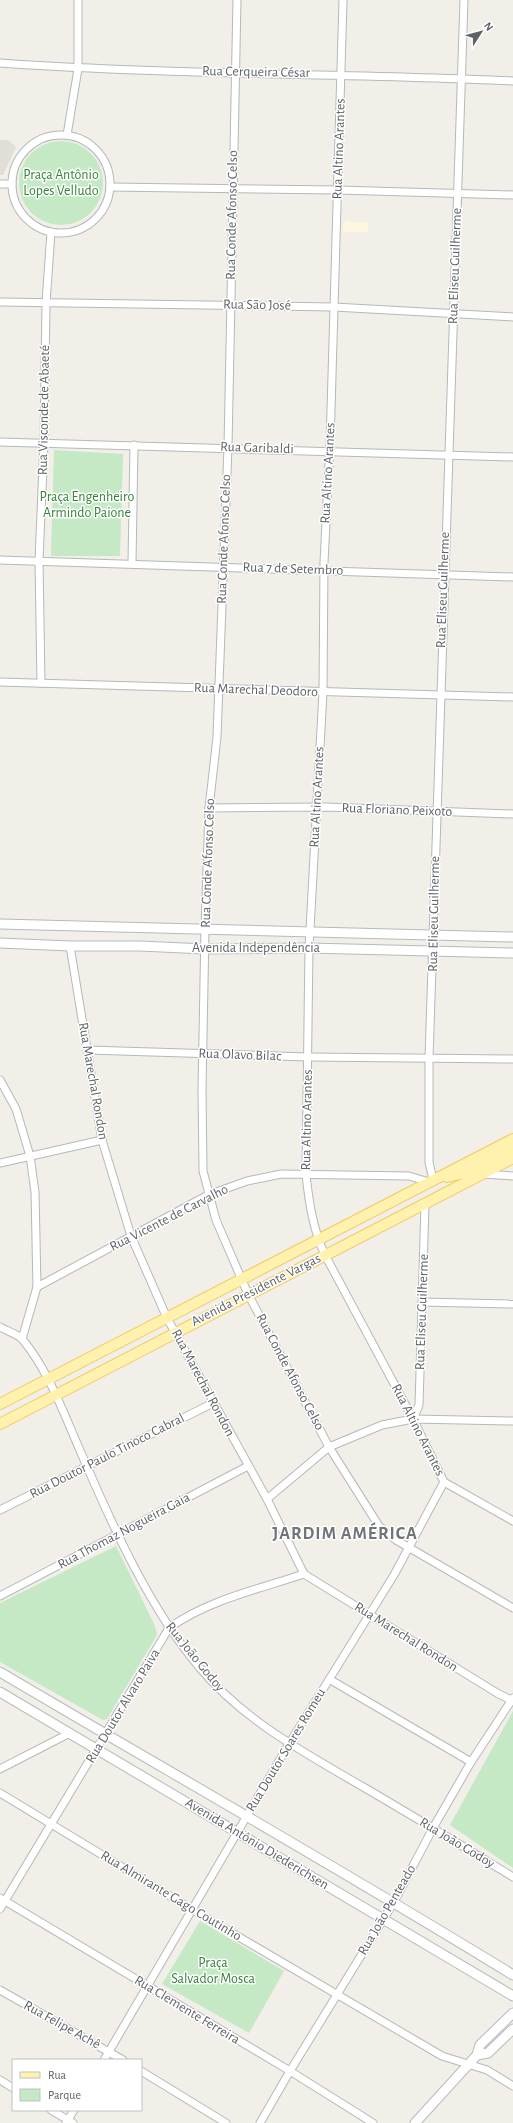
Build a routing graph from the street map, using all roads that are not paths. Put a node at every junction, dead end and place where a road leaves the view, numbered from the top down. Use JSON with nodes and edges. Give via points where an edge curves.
{"nodes":[{"id":1,"x":78,"y":0,"type":"edge"},
{"id":2,"x":237,"y":0,"type":"edge"},
{"id":3,"x":343,"y":0,"type":"edge"},
{"id":4,"x":464,"y":0,"type":"edge"},
{"id":5,"x":0,"y":63,"type":"edge"},
{"id":6,"x":78,"y":69,"type":"junction"},
{"id":7,"x":236,"y":72,"type":"junction"},
{"id":8,"x":341,"y":74,"type":"junction"},
{"id":9,"x":461,"y":79,"type":"junction"},
{"id":10,"x":513,"y":81,"type":"edge"},
{"id":11,"x":67,"y":135,"type":"junction"},
{"id":12,"x":0,"y":184,"type":"edge"},
{"id":13,"x":12,"y":184,"type":"junction"},
{"id":14,"x":110,"y":187,"type":"junction"},
{"id":15,"x":233,"y":188,"type":"junction"},
{"id":16,"x":338,"y":190,"type":"junction"},
{"id":17,"x":458,"y":194,"type":"junction"},
{"id":18,"x":513,"y":195,"type":"edge"},
{"id":19,"x":51,"y":232,"type":"junction"},
{"id":20,"x":0,"y":302,"type":"edge"},
{"id":21,"x":46,"y":303,"type":"junction"},
{"id":22,"x":230,"y":304,"type":"junction"},
{"id":23,"x":334,"y":307,"type":"junction"},
{"id":24,"x":453,"y":314,"type":"junction"},
{"id":25,"x":513,"y":317,"type":"edge"},
{"id":26,"x":0,"y":442,"type":"edge"},
{"id":27,"x":44,"y":443,"type":"junction"},
{"id":28,"x":134,"y":446,"type":"junction"},
{"id":29,"x":228,"y":447,"type":"junction"},
{"id":30,"x":330,"y":451,"type":"junction"},
{"id":31,"x":448,"y":455,"type":"junction"},
{"id":32,"x":513,"y":457,"type":"edge"},
{"id":33,"x":0,"y":560,"type":"edge"},
{"id":34,"x":39,"y":560,"type":"junction"},
{"id":35,"x":132,"y":563,"type":"junction"},
{"id":36,"x":223,"y":566,"type":"junction"},
{"id":37,"x":324,"y":570,"type":"junction"},
{"id":38,"x":444,"y":574,"type":"junction"},
{"id":39,"x":513,"y":577,"type":"edge"},
{"id":40,"x":0,"y":682,"type":"edge"},
{"id":41,"x":41,"y":683,"type":"junction"},
{"id":42,"x":218,"y":689,"type":"junction"},
{"id":43,"x":323,"y":692,"type":"junction"},
{"id":44,"x":440,"y":694,"type":"junction"},
{"id":45,"x":513,"y":697,"type":"edge"},
{"id":46,"x":209,"y":808,"type":"junction"},
{"id":47,"x":317,"y":808,"type":"junction"},
{"id":48,"x":437,"y":811,"type":"junction"},
{"id":49,"x":513,"y":814,"type":"edge"},
{"id":50,"x":0,"y":924,"type":"edge"},
{"id":51,"x":205,"y":929,"type":"junction"},
{"id":52,"x":310,"y":932,"type":"junction"},
{"id":53,"x":434,"y":935,"type":"junction"},
{"id":54,"x":513,"y":937,"type":"edge"},
{"id":55,"x":0,"y":943,"type":"edge"},
{"id":56,"x":70,"y":946,"type":"junction"},
{"id":57,"x":309,"y":948,"type":"junction"},
{"id":58,"x":205,"y":949,"type":"junction"},
{"id":59,"x":434,"y":951,"type":"junction"},
{"id":60,"x":513,"y":953,"type":"edge"},
{"id":61,"x":88,"y":1050,"type":"junction"},
{"id":62,"x":204,"y":1053,"type":"junction"},
{"id":63,"x":308,"y":1057,"type":"junction"},
{"id":64,"x":429,"y":1058,"type":"junction"},
{"id":65,"x":513,"y":1060,"type":"edge"},
{"id":66,"x":0,"y":1080,"type":"edge"},
{"id":67,"x":513,"y":1139,"type":"edge"},
{"id":68,"x":102,"y":1140,"type":"junction"},
{"id":69,"x":513,"y":1148,"type":"edge"},
{"id":70,"x":30,"y":1156,"type":"junction"},
{"id":71,"x":513,"y":1158,"type":"edge"},
{"id":72,"x":0,"y":1163,"type":"edge"},
{"id":73,"x":306,"y":1174,"type":"junction"},
{"id":74,"x":481,"y":1174,"type":"junction"},
{"id":75,"x":513,"y":1176,"type":"edge"},
{"id":76,"x":431,"y":1180,"type":"junction"},
{"id":77,"x":208,"y":1195,"type":"junction"},
{"id":78,"x":425,"y":1204,"type":"junction"},
{"id":79,"x":131,"y":1236,"type":"junction"},
{"id":80,"x":318,"y":1241,"type":"junction"},
{"id":81,"x":325,"y":1255,"type":"junction"},
{"id":82,"x":242,"y":1280,"type":"junction"},
{"id":83,"x":37,"y":1287,"type":"junction"},
{"id":84,"x":248,"y":1294,"type":"junction"},
{"id":85,"x":422,"y":1302,"type":"junction"},
{"id":86,"x":513,"y":1304,"type":"edge"},
{"id":87,"x":167,"y":1318,"type":"junction"},
{"id":88,"x":0,"y":1327,"type":"edge"},
{"id":89,"x":176,"y":1332,"type":"junction"},
{"id":90,"x":22,"y":1339,"type":"junction"},
{"id":91,"x":48,"y":1379,"type":"junction"},
{"id":92,"x":55,"y":1395,"type":"junction"},
{"id":93,"x":213,"y":1403,"type":"junction"},
{"id":94,"x":0,"y":1404,"type":"edge"},
{"id":95,"x":419,"y":1405,"type":"junction"},
{"id":96,"x":406,"y":1406,"type":"junction"},
{"id":97,"x":414,"y":1419,"type":"junction"},
{"id":98,"x":513,"y":1421,"type":"edge"},
{"id":99,"x":0,"y":1424,"type":"edge"},
{"id":100,"x":329,"y":1447,"type":"junction"},
{"id":101,"x":86,"y":1466,"type":"junction"},
{"id":102,"x":248,"y":1466,"type":"junction"},
{"id":103,"x":444,"y":1482,"type":"junction"},
{"id":104,"x":267,"y":1499,"type":"junction"},
{"id":105,"x":0,"y":1510,"type":"edge"},
{"id":106,"x":513,"y":1521,"type":"edge"},
{"id":107,"x":119,"y":1534,"type":"junction"},
{"id":108,"x":409,"y":1547,"type":"junction"},
{"id":109,"x":304,"y":1574,"type":"junction"},
{"id":110,"x":0,"y":1596,"type":"edge"},
{"id":111,"x":513,"y":1608,"type":"edge"},
{"id":112,"x":369,"y":1613,"type":"junction"},
{"id":113,"x":169,"y":1628,"type":"junction"},
{"id":114,"x":0,"y":1672,"type":"edge"},
{"id":115,"x":329,"y":1679,"type":"junction"},
{"id":116,"x":0,"y":1692,"type":"edge"},
{"id":117,"x":513,"y":1700,"type":"edge"},
{"id":118,"x":70,"y":1733,"type":"junction"},
{"id":119,"x":106,"y":1735,"type":"junction"},
{"id":120,"x":289,"y":1744,"type":"junction"},
{"id":121,"x":98,"y":1749,"type":"junction"},
{"id":122,"x":471,"y":1762,"type":"junction"},
{"id":123,"x":0,"y":1769,"type":"edge"},
{"id":124,"x":0,"y":1793,"type":"edge"},
{"id":125,"x":246,"y":1818,"type":"junction"},
{"id":126,"x":51,"y":1824,"type":"junction"},
{"id":127,"x":433,"y":1828,"type":"junction"},
{"id":128,"x":238,"y":1833,"type":"junction"},
{"id":129,"x":513,"y":1877,"type":"edge"},
{"id":130,"x":2,"y":1899,"type":"edge"},
{"id":131,"x":394,"y":1902,"type":"junction"},
{"id":132,"x":0,"y":1909,"type":"edge"},
{"id":133,"x":193,"y":1910,"type":"junction"},
{"id":134,"x":383,"y":1919,"type":"junction"},
{"id":135,"x":513,"y":1975,"type":"edge"},
{"id":136,"x":147,"y":1987,"type":"junction"},
{"id":137,"x":0,"y":1990,"type":"edge"},
{"id":138,"x":337,"y":1993,"type":"junction"},
{"id":139,"x":513,"y":1996,"type":"edge"},
{"id":140,"x":513,"y":2013,"type":"edge"},
{"id":141,"x":513,"y":2029,"type":"edge"},
{"id":142,"x":109,"y":2051,"type":"junction"},
{"id":143,"x":477,"y":2055,"type":"junction"},
{"id":144,"x":105,"y":2059,"type":"edge"},
{"id":145,"x":121,"y":2059,"type":"edge"},
{"id":146,"x":468,"y":2065,"type":"junction"},
{"id":147,"x":290,"y":2071,"type":"junction"},
{"id":148,"x":142,"y":2072,"type":"edge"},
{"id":149,"x":0,"y":2080,"type":"edge"},
{"id":150,"x":513,"y":2086,"type":"edge"},
{"id":151,"x":12,"y":2087,"type":"edge"},
{"id":152,"x":52,"y":2111,"type":"edge"},
{"id":153,"x":74,"y":2111,"type":"edge"},
{"id":154,"x":69,"y":2122,"type":"edge"},
{"id":155,"x":226,"y":2123,"type":"edge"},
{"id":156,"x":260,"y":2123,"type":"edge"},
{"id":157,"x":373,"y":2123,"type":"edge"},
{"id":158,"x":415,"y":2123,"type":"edge"}],
"edges":[{"from":1,"to":6,"type":"street"},
{"from":2,"to":7,"type":"street","name":"Rua Conde Afonso Celso"},
{"from":3,"to":8,"type":"street","name":"Rua Altino Arantes"},
{"from":4,"to":9,"type":"street","name":"Rua Eliseu Guilherme"},
{"from":5,"to":6,"type":"street","name":"Rua Cerqueira César"},
{"from":6,"to":7,"type":"street","name":"Rua Cerqueira César"},
{"from":6,"to":11,"type":"street"},
{"from":7,"to":8,"type":"street","name":"Rua Cerqueira César"},
{"from":7,"to":15,"type":"street","name":"Rua Conde Afonso Celso"},
{"from":8,"to":9,"type":"street","name":"Rua Cerqueira César"},
{"from":8,"to":16,"type":"street","name":"Rua Altino Arantes"},
{"from":9,"to":10,"type":"street","name":"Rua Cerqueira César"},
{"from":9,"to":17,"type":"street","name":"Rua Eliseu Guilherme"},
{"from":11,"to":13,"type":"street","via":[[54,135],[28,146],[19,157]]},
{"from":11,"to":14,"type":"street","via":[[82,139],[94,148],[109,172]]},
{"from":12,"to":13,"type":"street"},
{"from":13,"to":19,"type":"street","via":[[15,200],[23,215],[36,226]]},
{"from":14,"to":15,"type":"street"},
{"from":14,"to":19,"type":"street","via":[[101,213],[91,223],[79,230]]},
{"from":15,"to":16,"type":"street"},
{"from":15,"to":22,"type":"street","name":"Rua Conde Afonso Celso"},
{"from":16,"to":17,"type":"street"},
{"from":16,"to":23,"type":"street","name":"Rua Altino Arantes"},
{"from":17,"to":18,"type":"street"},
{"from":17,"to":24,"type":"street","name":"Rua Eliseu Guilherme"},
{"from":19,"to":21,"type":"street","name":"Rua Visconde de Abaeté"},
{"from":20,"to":21,"type":"street","name":"Rua São José"},
{"from":21,"to":22,"type":"street","name":"Rua São José"},
{"from":21,"to":27,"type":"street","name":"Rua Visconde de Abaeté"},
{"from":22,"to":23,"type":"street","name":"Rua São José"},
{"from":22,"to":29,"type":"street","name":"Rua Conde Afonso Celso"},
{"from":23,"to":24,"type":"street","name":"Rua São José"},
{"from":23,"to":30,"type":"street","name":"Rua Altino Arantes"},
{"from":24,"to":25,"type":"street","name":"Rua São José"},
{"from":24,"to":31,"type":"street","name":"Rua Eliseu Guilherme"},
{"from":26,"to":27,"type":"street","name":"Rua Garibaldi"},
{"from":27,"to":28,"type":"street","name":"Rua Garibaldi"},
{"from":27,"to":34,"type":"street","name":"Rua Visconde de Abaeté"},
{"from":28,"to":29,"type":"street","name":"Rua Garibaldi"},
{"from":28,"to":35,"type":"street"},
{"from":29,"to":30,"type":"street","name":"Rua Garibaldi"},
{"from":29,"to":36,"type":"street","name":"Rua Conde Afonso Celso"},
{"from":30,"to":31,"type":"street","name":"Rua Garibaldi"},
{"from":30,"to":37,"type":"street","name":"Rua Altino Arantes"},
{"from":31,"to":32,"type":"street","name":"Rua Garibaldi"},
{"from":31,"to":38,"type":"street","name":"Rua Eliseu Guilherme"},
{"from":33,"to":34,"type":"street","name":"Rua 7 de Setembro"},
{"from":34,"to":35,"type":"street","name":"Rua 7 de Setembro"},
{"from":34,"to":41,"type":"street","name":"Rua Visconde de Abaeté"},
{"from":35,"to":36,"type":"street","name":"Rua 7 de Setembro"},
{"from":36,"to":37,"type":"street","name":"Rua 7 de Setembro"},
{"from":36,"to":42,"type":"street","name":"Rua Conde Afonso Celso"},
{"from":37,"to":38,"type":"street","name":"Rua 7 de Setembro"},
{"from":37,"to":43,"type":"street","name":"Rua Altino Arantes"},
{"from":38,"to":39,"type":"street","name":"Rua 7 de Setembro"},
{"from":38,"to":44,"type":"street","name":"Rua Eliseu Guilherme"},
{"from":40,"to":41,"type":"street","name":"Rua Marechal Deodoro"},
{"from":41,"to":42,"type":"street","name":"Rua Marechal Deodoro"},
{"from":42,"to":43,"type":"street","name":"Rua Marechal Deodoro"},
{"from":42,"to":46,"type":"street","name":"Rua Conde Afonso Celso"},
{"from":43,"to":44,"type":"street","name":"Rua Marechal Deodoro"},
{"from":43,"to":47,"type":"street","name":"Rua Altino Arantes"},
{"from":44,"to":45,"type":"street","name":"Rua Marechal Deodoro"},
{"from":44,"to":48,"type":"street","name":"Rua Eliseu Guilherme"},
{"from":46,"to":47,"type":"street","name":"Rua Floriano Peixoto"},
{"from":46,"to":51,"type":"street","name":"Rua Conde Afonso Celso"},
{"from":47,"to":48,"type":"street","name":"Rua Floriano Peixoto"},
{"from":47,"to":52,"type":"street","name":"Rua Altino Arantes"},
{"from":48,"to":49,"type":"street","name":"Rua Floriano Peixoto"},
{"from":48,"to":53,"type":"street","name":"Rua Eliseu Guilherme"},
{"from":50,"to":51,"type":"main road","name":"Avenida Independência"},
{"from":51,"to":52,"type":"main road","name":"Avenida Independência"},
{"from":51,"to":58,"type":"street","name":"Rua Conde Afonso Celso"},
{"from":52,"to":53,"type":"main road","name":"Avenida Independência"},
{"from":52,"to":57,"type":"street","name":"Rua Altino Arantes"},
{"from":53,"to":54,"type":"main road","name":"Avenida Independência"},
{"from":53,"to":59,"type":"street","name":"Rua Eliseu Guilherme"},
{"from":55,"to":56,"type":"main road","name":"Avenida Independência"},
{"from":56,"to":58,"type":"main road","name":"Avenida Independência"},
{"from":56,"to":61,"type":"street","name":"Rua Marechal Rondon"},
{"from":57,"to":58,"type":"main road","name":"Avenida Independência"},
{"from":57,"to":59,"type":"main road","name":"Avenida Independência"},
{"from":57,"to":63,"type":"street","name":"Rua Altino Arantes"},
{"from":58,"to":62,"type":"street","name":"Rua Conde Afonso Celso"},
{"from":59,"to":60,"type":"main road","name":"Avenida Independência"},
{"from":59,"to":64,"type":"street","name":"Rua Eliseu Guilherme"},
{"from":61,"to":62,"type":"street","name":"Rua Olavo Bilac"},
{"from":61,"to":68,"type":"street","name":"Rua Marechal Rondon"},
{"from":62,"to":63,"type":"street","name":"Rua Olavo Bilac"},
{"from":62,"to":77,"type":"street","name":"Rua Conde Afonso Celso","via":[[203,1163]]},
{"from":63,"to":64,"type":"street","name":"Rua Olavo Bilac"},
{"from":63,"to":73,"type":"street","name":"Rua Altino Arantes"},
{"from":64,"to":65,"type":"street","name":"Rua Olavo Bilac"},
{"from":64,"to":76,"type":"street","name":"Rua Eliseu Guilherme"},
{"from":66,"to":70,"type":"street","via":[[16,1109]]},
{"from":67,"to":76,"type":"main road","name":"Avenida Presidente Vargas"},
{"from":68,"to":70,"type":"street"},
{"from":68,"to":79,"type":"street","name":"Rua Marechal Rondon"},
{"from":69,"to":76,"type":"main road","via":[[464,1173]]},
{"from":70,"to":72,"type":"street"},
{"from":70,"to":83,"type":"street","via":[[35,1192]]},
{"from":71,"to":74,"type":"main road","name":"Avenida Presidente Vargas"},
{"from":73,"to":76,"type":"street","name":"Rua Vicente de Carvalho","via":[[409,1176]]},
{"from":73,"to":77,"type":"street","name":"Rua Vicente de Carvalho","via":[[281,1174],[246,1181]]},
{"from":73,"to":80,"type":"street","name":"Rua Altino Arantes"},
{"from":74,"to":75,"type":"street"},
{"from":74,"to":78,"type":"main road","name":"Avenida Presidente Vargas"},
{"from":76,"to":80,"type":"main road","name":"Avenida Presidente Vargas"},
{"from":77,"to":79,"type":"street","name":"Rua Vicente de Carvalho"},
{"from":77,"to":82,"type":"street","name":"Rua Conde Afonso Celso"},
{"from":78,"to":81,"type":"main road","name":"Avenida Presidente Vargas"},
{"from":78,"to":85,"type":"street","name":"Rua Eliseu Guilherme"},
{"from":79,"to":83,"type":"street","name":"Rua Vicente de Carvalho"},
{"from":79,"to":87,"type":"street","name":"Rua Marechal Rondon"},
{"from":80,"to":81,"type":"street","name":"Rua Altino Arantes"},
{"from":80,"to":82,"type":"main road","name":"Avenida Presidente Vargas"},
{"from":81,"to":84,"type":"main road","name":"Avenida Presidente Vargas"},
{"from":81,"to":96,"type":"street","name":"Rua Altino Arantes"},
{"from":82,"to":84,"type":"street","name":"Rua Conde Afonso Celso"},
{"from":82,"to":87,"type":"main road","name":"Avenida Presidente Vargas"},
{"from":83,"to":90,"type":"street"},
{"from":84,"to":89,"type":"main road","name":"Avenida Presidente Vargas"},
{"from":84,"to":100,"type":"street","name":"Rua Conde Afonso Celso"},
{"from":85,"to":86,"type":"street"},
{"from":85,"to":95,"type":"street","name":"Rua Eliseu Guilherme"},
{"from":87,"to":89,"type":"street","name":"Rua Marechal Rondon"},
{"from":87,"to":91,"type":"main road","name":"Avenida Presidente Vargas"},
{"from":88,"to":90,"type":"street","name":"Rua João Godoy"},
{"from":89,"to":92,"type":"main road","name":"Avenida Presidente Vargas"},
{"from":89,"to":93,"type":"street","name":"Rua Marechal Rondon"},
{"from":90,"to":91,"type":"street","name":"Rua João Godoy"},
{"from":91,"to":92,"type":"street","name":"Rua João Godoy"},
{"from":91,"to":94,"type":"main road","name":"Avenida Presidente Vargas"},
{"from":92,"to":99,"type":"main road","name":"Avenida Presidente Vargas"},
{"from":92,"to":101,"type":"street","name":"Rua João Godoy"},
{"from":93,"to":101,"type":"street","name":"Rua Doutor Paulo Tinoco Cabral"},
{"from":93,"to":102,"type":"street","name":"Rua Marechal Rondon"},
{"from":95,"to":96,"type":"street"},
{"from":95,"to":97,"type":"street","name":"Rua Eliseu Guilherme"},
{"from":96,"to":97,"type":"street","name":"Rua Altino Arantes"},
{"from":97,"to":98,"type":"street"},
{"from":97,"to":100,"type":"street","via":[[382,1425]]},
{"from":97,"to":103,"type":"street","name":"Rua Altino Arantes"},
{"from":100,"to":104,"type":"street"},
{"from":100,"to":108,"type":"street","name":"Rua Conde Afonso Celso","via":[[379,1526]]},
{"from":101,"to":105,"type":"street","name":"Rua Doutor Paulo Tinoco Cabral"},
{"from":101,"to":107,"type":"street","name":"Rua João Godoy"},
{"from":102,"to":104,"type":"street","name":"Rua Marechal Rondon"},
{"from":102,"to":107,"type":"street","name":"Rua Thomaz Nogueira Gaia"},
{"from":103,"to":106,"type":"street","name":"Rua Altino Arantes"},
{"from":103,"to":108,"type":"street","name":"Rua Doutor Soares Romeu"},
{"from":104,"to":109,"type":"street","name":"Rua Marechal Rondon"},
{"from":107,"to":110,"type":"street","name":"Rua Thomaz Nogueira Gaia"},
{"from":107,"to":113,"type":"street","name":"Rua João Godoy"},
{"from":108,"to":111,"type":"street","name":"Rua Conde Afonso Celso"},
{"from":108,"to":112,"type":"street","name":"Rua Doutor Soares Romeu","via":[[394,1576]]},
{"from":109,"to":112,"type":"street","name":"Rua Marechal Rondon"},
{"from":109,"to":113,"type":"street","name":"Rua Doutor Alvaro Paiva","via":[[203,1608]]},
{"from":112,"to":115,"type":"street","name":"Rua Doutor Soares Romeu"},
{"from":112,"to":117,"type":"street","name":"Rua Marechal Rondon"},
{"from":113,"to":119,"type":"street","name":"Rua Doutor Alvaro Paiva"},
{"from":113,"to":120,"type":"street","name":"Rua João Godoy","via":[[220,1690]]},
{"from":114,"to":119,"type":"main road","name":"Avenida Antônio Diederichsen"},
{"from":115,"to":120,"type":"street","name":"Rua Doutor Soares Romeu"},
{"from":115,"to":122,"type":"street"},
{"from":116,"to":118,"type":"main road","name":"Avenida Antônio Diederichsen"},
{"from":117,"to":122,"type":"street","name":"Rua João Penteado"},
{"from":118,"to":121,"type":"main road","name":"Avenida Antônio Diederichsen"},
{"from":118,"to":123,"type":"street"},
{"from":119,"to":121,"type":"street","name":"Rua Doutor Alvaro Paiva"},
{"from":119,"to":125,"type":"main road","name":"Avenida Antônio Diederichsen"},
{"from":120,"to":125,"type":"street","name":"Rua Doutor Soares Romeu"},
{"from":120,"to":127,"type":"street","name":"Rua João Godoy"},
{"from":121,"to":126,"type":"street","name":"Rua Doutor Alvaro Paiva"},
{"from":121,"to":128,"type":"main road","name":"Avenida Antônio Diederichsen"},
{"from":122,"to":127,"type":"street","name":"Rua João Penteado"},
{"from":124,"to":126,"type":"street","name":"Rua Almirante Gago Coutinho"},
{"from":125,"to":128,"type":"street","name":"Rua Doutor Soares Romeu"},
{"from":125,"to":131,"type":"main road","name":"Avenida Antônio Diederichsen"},
{"from":126,"to":130,"type":"street","name":"Rua Doutor Alvaro Paiva"},
{"from":126,"to":133,"type":"street","name":"Rua Almirante Gago Coutinho"},
{"from":127,"to":129,"type":"street","name":"Rua João Godoy"},
{"from":127,"to":131,"type":"street","name":"Rua João Penteado"},
{"from":128,"to":133,"type":"street","name":"Rua Doutor Soares Romeu"},
{"from":128,"to":134,"type":"main road","name":"Avenida Antônio Diederichsen"},
{"from":130,"to":132,"type":"street","name":"Rua Doutor Alvaro Paiva"},
{"from":130,"to":136,"type":"street","name":"Rua Clemente Ferreira"},
{"from":131,"to":134,"type":"street","name":"Rua João Penteado"},
{"from":131,"to":135,"type":"main road","name":"Avenida Antônio Diederichsen"},
{"from":133,"to":136,"type":"street","name":"Rua Doutor Soares Romeu"},
{"from":133,"to":138,"type":"street","name":"Rua Almirante Gago Coutinho"},
{"from":134,"to":138,"type":"street","name":"Rua João Penteado"},
{"from":134,"to":139,"type":"main road","name":"Avenida Antônio Diederichsen"},
{"from":136,"to":142,"type":"street","name":"Rua Doutor Soares Romeu"},
{"from":136,"to":147,"type":"street","name":"Rua Clemente Ferreira"},
{"from":137,"to":142,"type":"street","name":"Rua Felipe Achê"},
{"from":138,"to":146,"type":"street","name":"Rua Almirante Gago Coutinho","via":[[442,2056]]},
{"from":138,"to":147,"type":"street","name":"Rua João Penteado"},
{"from":140,"to":143,"type":"main road","via":[[480,2045]]},
{"from":141,"to":143,"type":"main road","via":[[488,2053]]},
{"from":142,"to":144,"type":"street","name":"Rua Doutor Soares Romeu"},
{"from":142,"to":145,"type":"street","name":"Rua Felipe Achê"},
{"from":143,"to":146,"type":"main road"},
{"from":146,"to":150,"type":"street","name":"Rua Almirante Gago Coutinho","via":[[487,2070]]},
{"from":146,"to":158,"type":"main road"},
{"from":147,"to":156,"type":"street","name":"Rua João Penteado"},
{"from":147,"to":157,"type":"street","name":"Rua Clemente Ferreira"},
{"from":148,"to":155,"type":"street"},
{"from":149,"to":151,"type":"street"},
{"from":152,"to":154,"type":"street"},
{"from":153,"to":154,"type":"street"}]}
